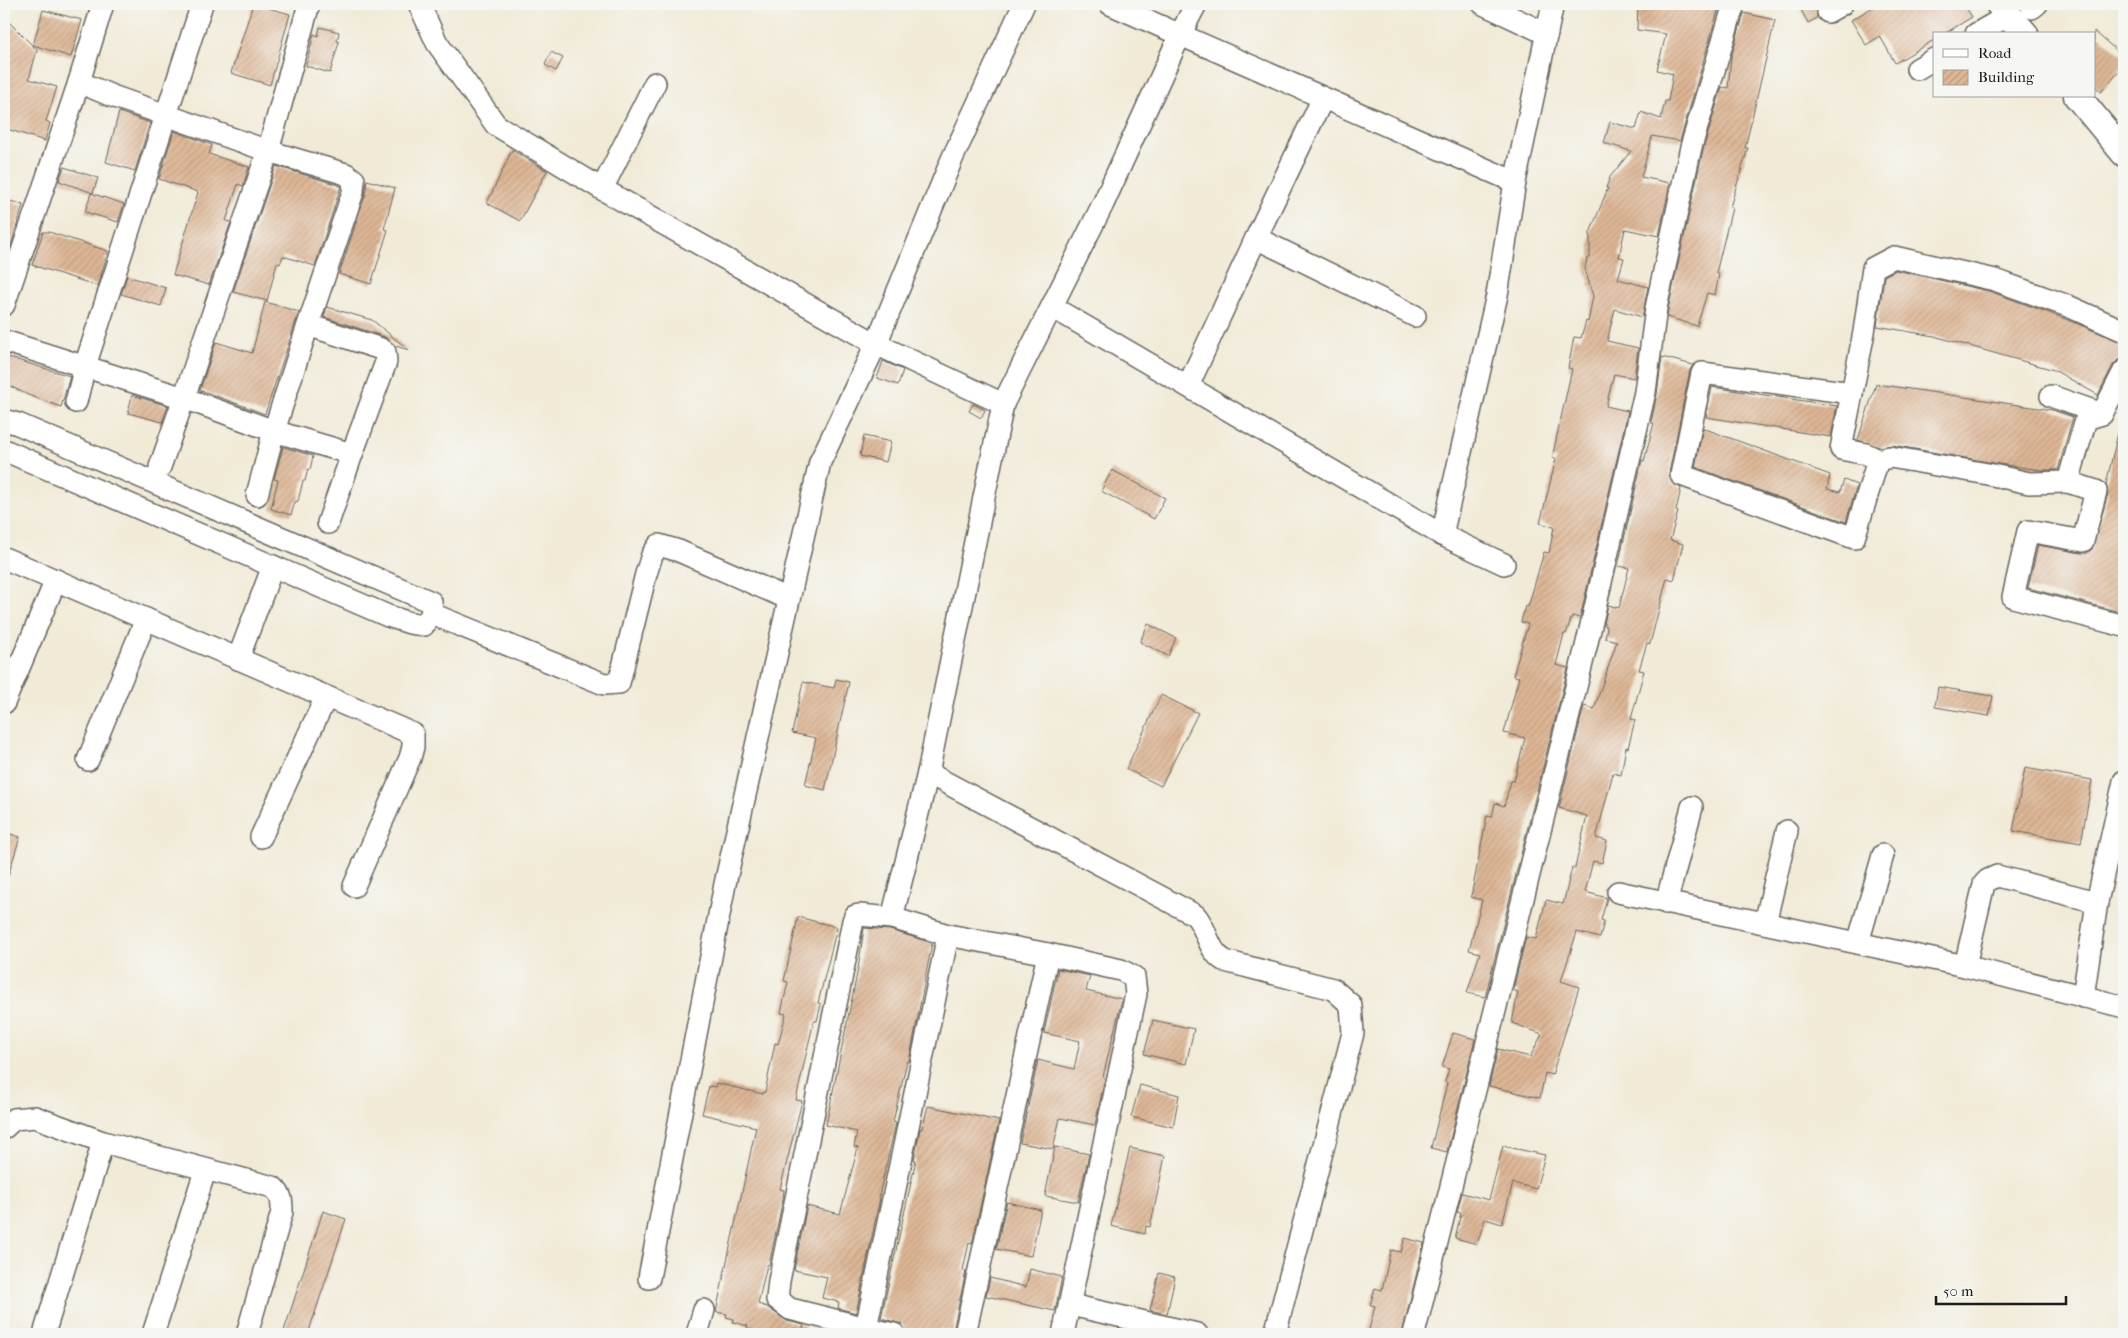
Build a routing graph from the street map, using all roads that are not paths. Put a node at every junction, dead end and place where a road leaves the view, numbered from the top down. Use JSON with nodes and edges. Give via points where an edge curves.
{"nodes":[{"id":1,"x":102,"y":4,"type":"edge"},
{"id":2,"x":202,"y":4,"type":"edge"},
{"id":3,"x":310,"y":4,"type":"edge"},
{"id":4,"x":419,"y":4,"type":"edge"},
{"id":5,"x":1024,"y":4,"type":"edge"},
{"id":6,"x":1110,"y":4,"type":"edge"},
{"id":7,"x":1196,"y":4,"type":"edge"},
{"id":8,"x":1483,"y":4,"type":"edge"},
{"id":9,"x":1553,"y":4,"type":"edge"},
{"id":10,"x":1734,"y":4,"type":"edge"},
{"id":11,"x":2020,"y":13,"type":"edge"},
{"id":12,"x":1980,"y":32,"type":"edge"},
{"id":13,"x":1547,"y":34,"type":"junction"},
{"id":14,"x":1180,"y":35,"type":"junction"},
{"id":15,"x":80,"y":82,"type":"junction"},
{"id":16,"x":655,"y":83,"type":"dead end"},
{"id":17,"x":1323,"y":98,"type":"junction"},
{"id":18,"x":2080,"y":98,"type":"edge"},
{"id":19,"x":167,"y":115,"type":"junction"},
{"id":20,"x":268,"y":150,"type":"junction"},
{"id":21,"x":2124,"y":153,"type":"edge"},
{"id":22,"x":1515,"y":182,"type":"junction"},
{"id":23,"x":602,"y":190,"type":"junction"},
{"id":24,"x":1256,"y":238,"type":"junction"},
{"id":25,"x":4,"y":305,"type":"edge"},
{"id":26,"x":1052,"y":307,"type":"junction"},
{"id":27,"x":1415,"y":316,"type":"dead end"},
{"id":28,"x":308,"y":325,"type":"junction"},
{"id":29,"x":2124,"y":332,"type":"edge"},
{"id":30,"x":4,"y":340,"type":"edge"},
{"id":31,"x":876,"y":344,"type":"junction"},
{"id":32,"x":85,"y":366,"type":"junction"},
{"id":33,"x":2124,"y":371,"type":"edge"},
{"id":34,"x":1188,"y":386,"type":"junction"},
{"id":35,"x":1852,"y":393,"type":"junction"},
{"id":36,"x":2052,"y":396,"type":"dead end"},
{"id":37,"x":184,"y":398,"type":"junction"},
{"id":38,"x":76,"y":402,"type":"dead end"},
{"id":39,"x":1003,"y":404,"type":"junction"},
{"id":40,"x":2111,"y":410,"type":"edge"},
{"id":41,"x":4,"y":420,"type":"edge"},
{"id":42,"x":274,"y":431,"type":"junction"},
{"id":43,"x":4,"y":450,"type":"edge"},
{"id":44,"x":352,"y":454,"type":"junction"},
{"id":45,"x":1878,"y":460,"type":"junction"},
{"id":46,"x":160,"y":467,"type":"dead end"},
{"id":47,"x":2068,"y":482,"type":"junction"},
{"id":48,"x":257,"y":495,"type":"dead end"},
{"id":49,"x":328,"y":523,"type":"dead end"},
{"id":50,"x":1442,"y":535,"type":"junction"},
{"id":51,"x":4,"y":558,"type":"edge"},
{"id":52,"x":1504,"y":564,"type":"dead end"},
{"id":53,"x":273,"y":566,"type":"junction"},
{"id":54,"x":56,"y":580,"type":"junction"},
{"id":55,"x":789,"y":599,"type":"junction"},
{"id":56,"x":432,"y":614,"type":"junction"},
{"id":57,"x":146,"y":619,"type":"junction"},
{"id":58,"x":2124,"y":626,"type":"edge"},
{"id":59,"x":238,"y":658,"type":"junction"},
{"id":60,"x":326,"y":697,"type":"junction"},
{"id":61,"x":4,"y":703,"type":"edge"},
{"id":62,"x":88,"y":760,"type":"dead end"},
{"id":63,"x":928,"y":773,"type":"junction"},
{"id":64,"x":2124,"y":783,"type":"edge"},
{"id":65,"x":1692,"y":807,"type":"dead end"},
{"id":66,"x":1787,"y":831,"type":"dead end"},
{"id":67,"x":261,"y":837,"type":"dead end"},
{"id":68,"x":1883,"y":855,"type":"dead end"},
{"id":69,"x":354,"y":886,"type":"dead end"},
{"id":70,"x":1618,"y":892,"type":"dead end"},
{"id":71,"x":2097,"y":902,"type":"junction"},
{"id":72,"x":1666,"y":903,"type":"junction"},
{"id":73,"x":892,"y":918,"type":"junction"},
{"id":74,"x":1765,"y":924,"type":"junction"},
{"id":75,"x":948,"y":935,"type":"junction"},
{"id":76,"x":1858,"y":943,"type":"junction"},
{"id":77,"x":1048,"y":954,"type":"junction"},
{"id":78,"x":1965,"y":966,"type":"junction"},
{"id":79,"x":2083,"y":997,"type":"junction"},
{"id":80,"x":2124,"y":1006,"type":"edge"},
{"id":81,"x":7,"y":1118,"type":"edge"},
{"id":82,"x":103,"y":1142,"type":"junction"},
{"id":83,"x":206,"y":1171,"type":"junction"},
{"id":84,"x":649,"y":1278,"type":"dead end"},
{"id":85,"x":1071,"y":1305,"type":"junction"},
{"id":86,"x":704,"y":1310,"type":"dead end"},
{"id":87,"x":866,"y":1328,"type":"junction"},
{"id":88,"x":44,"y":1334,"type":"edge"},
{"id":89,"x":153,"y":1334,"type":"edge"},
{"id":90,"x":247,"y":1334,"type":"edge"},
{"id":91,"x":697,"y":1334,"type":"edge"},
{"id":92,"x":894,"y":1334,"type":"edge"},
{"id":93,"x":965,"y":1334,"type":"edge"},
{"id":94,"x":1064,"y":1334,"type":"edge"},
{"id":95,"x":1197,"y":1334,"type":"edge"},
{"id":96,"x":1275,"y":1334,"type":"edge"},
{"id":97,"x":1414,"y":1334,"type":"edge"}],
"edges":[{"from":1,"to":15,"type":"street"},
{"from":2,"to":19,"type":"street"},
{"from":3,"to":20,"type":"street"},
{"from":4,"to":23,"type":"street","via":[[437,43],[496,125]]},
{"from":5,"to":31,"type":"street","via":[[952,159]]},
{"from":6,"to":14,"type":"street"},
{"from":7,"to":14,"type":"street"},
{"from":8,"to":13,"type":"street"},
{"from":9,"to":13,"type":"street"},
{"from":10,"to":97,"type":"street","via":[[1691,147],[1656,308],[1645,392],[1586,647]]},
{"from":11,"to":12,"type":"street"},
{"from":13,"to":22,"type":"street"},
{"from":14,"to":17,"type":"street"},
{"from":14,"to":26,"type":"street"},
{"from":15,"to":19,"type":"street"},
{"from":15,"to":25,"type":"street"},
{"from":16,"to":23,"type":"street"},
{"from":17,"to":22,"type":"street"},
{"from":17,"to":24,"type":"street"},
{"from":18,"to":21,"type":"street"},
{"from":19,"to":20,"type":"street"},
{"from":19,"to":32,"type":"street"},
{"from":20,"to":28,"type":"street","via":[[346,174],[354,180],[353,192]]},
{"from":20,"to":37,"type":"street"},
{"from":22,"to":50,"type":"street","via":[[1497,296]]},
{"from":23,"to":31,"type":"street"},
{"from":24,"to":27,"type":"street"},
{"from":24,"to":34,"type":"street"},
{"from":26,"to":34,"type":"street"},
{"from":26,"to":39,"type":"street"},
{"from":28,"to":42,"type":"street"},
{"from":28,"to":44,"type":"street","via":[[386,352],[386,362]]},
{"from":29,"to":35,"type":"street","via":[[2068,306],[1995,280],[1894,257],[1873,268]]},
{"from":30,"to":32,"type":"street"},
{"from":31,"to":39,"type":"street"},
{"from":31,"to":55,"type":"street","via":[[820,462]]},
{"from":32,"to":37,"type":"street"},
{"from":32,"to":38,"type":"street"},
{"from":33,"to":40,"type":"street"},
{"from":34,"to":50,"type":"street"},
{"from":35,"to":45,"type":"street","via":[[1841,449]]},
{"from":35,"to":45,"type":"street","via":[[1702,372],[1681,475],[1854,538]]},
{"from":36,"to":40,"type":"street"},
{"from":37,"to":42,"type":"street"},
{"from":37,"to":46,"type":"street"},
{"from":39,"to":63,"type":"street"},
{"from":40,"to":47,"type":"street","via":[[2086,419]]},
{"from":41,"to":56,"type":"street","via":[[431,602]]},
{"from":42,"to":44,"type":"street"},
{"from":42,"to":48,"type":"street"},
{"from":43,"to":53,"type":"street"},
{"from":44,"to":49,"type":"street"},
{"from":45,"to":47,"type":"street","via":[[1890,457],[2029,483]]},
{"from":47,"to":58,"type":"street","via":[[2096,491],[2083,541],[2028,531],[2013,597]]},
{"from":50,"to":52,"type":"street"},
{"from":51,"to":54,"type":"street"},
{"from":53,"to":56,"type":"street","via":[[410,623],[424,625]]},
{"from":53,"to":59,"type":"street"},
{"from":54,"to":57,"type":"street"},
{"from":54,"to":61,"type":"street"},
{"from":55,"to":56,"type":"street","via":[[659,544],[646,574],[619,683],[604,684]]},
{"from":55,"to":84,"type":"street","via":[[725,884]]},
{"from":57,"to":59,"type":"street"},
{"from":57,"to":62,"type":"street"},
{"from":59,"to":60,"type":"street"},
{"from":60,"to":67,"type":"street"},
{"from":60,"to":69,"type":"street","via":[[413,734],[410,758]]},
{"from":63,"to":73,"type":"street"},
{"from":63,"to":96,"type":"street","via":[[1195,915],[1216,956],[1225,961],[1333,989],[1351,1005],[1353,1033]]},
{"from":64,"to":71,"type":"street"},
{"from":65,"to":72,"type":"street"},
{"from":66,"to":74,"type":"street"},
{"from":68,"to":76,"type":"street"},
{"from":70,"to":72,"type":"street"},
{"from":71,"to":78,"type":"street","via":[[1997,876],[1988,880],[1984,884]]},
{"from":71,"to":79,"type":"street"},
{"from":72,"to":74,"type":"street"},
{"from":73,"to":75,"type":"street"},
{"from":73,"to":87,"type":"street","via":[[859,914],[852,920],[777,1299],[790,1309]]},
{"from":74,"to":76,"type":"street"},
{"from":75,"to":77,"type":"street"},
{"from":75,"to":87,"type":"street"},
{"from":76,"to":78,"type":"street"},
{"from":77,"to":85,"type":"street","via":[[1121,970],[1134,977],[1136,994]]},
{"from":77,"to":93,"type":"street"},
{"from":78,"to":79,"type":"street"},
{"from":79,"to":80,"type":"street"},
{"from":81,"to":82,"type":"street","via":[[35,1117]]},
{"from":82,"to":83,"type":"street"},
{"from":82,"to":88,"type":"street"},
{"from":83,"to":89,"type":"street"},
{"from":83,"to":90,"type":"street","via":[[273,1187],[282,1199],[282,1212]]},
{"from":85,"to":94,"type":"street"},
{"from":85,"to":95,"type":"street"},
{"from":86,"to":91,"type":"street"},
{"from":87,"to":92,"type":"street"}]}
